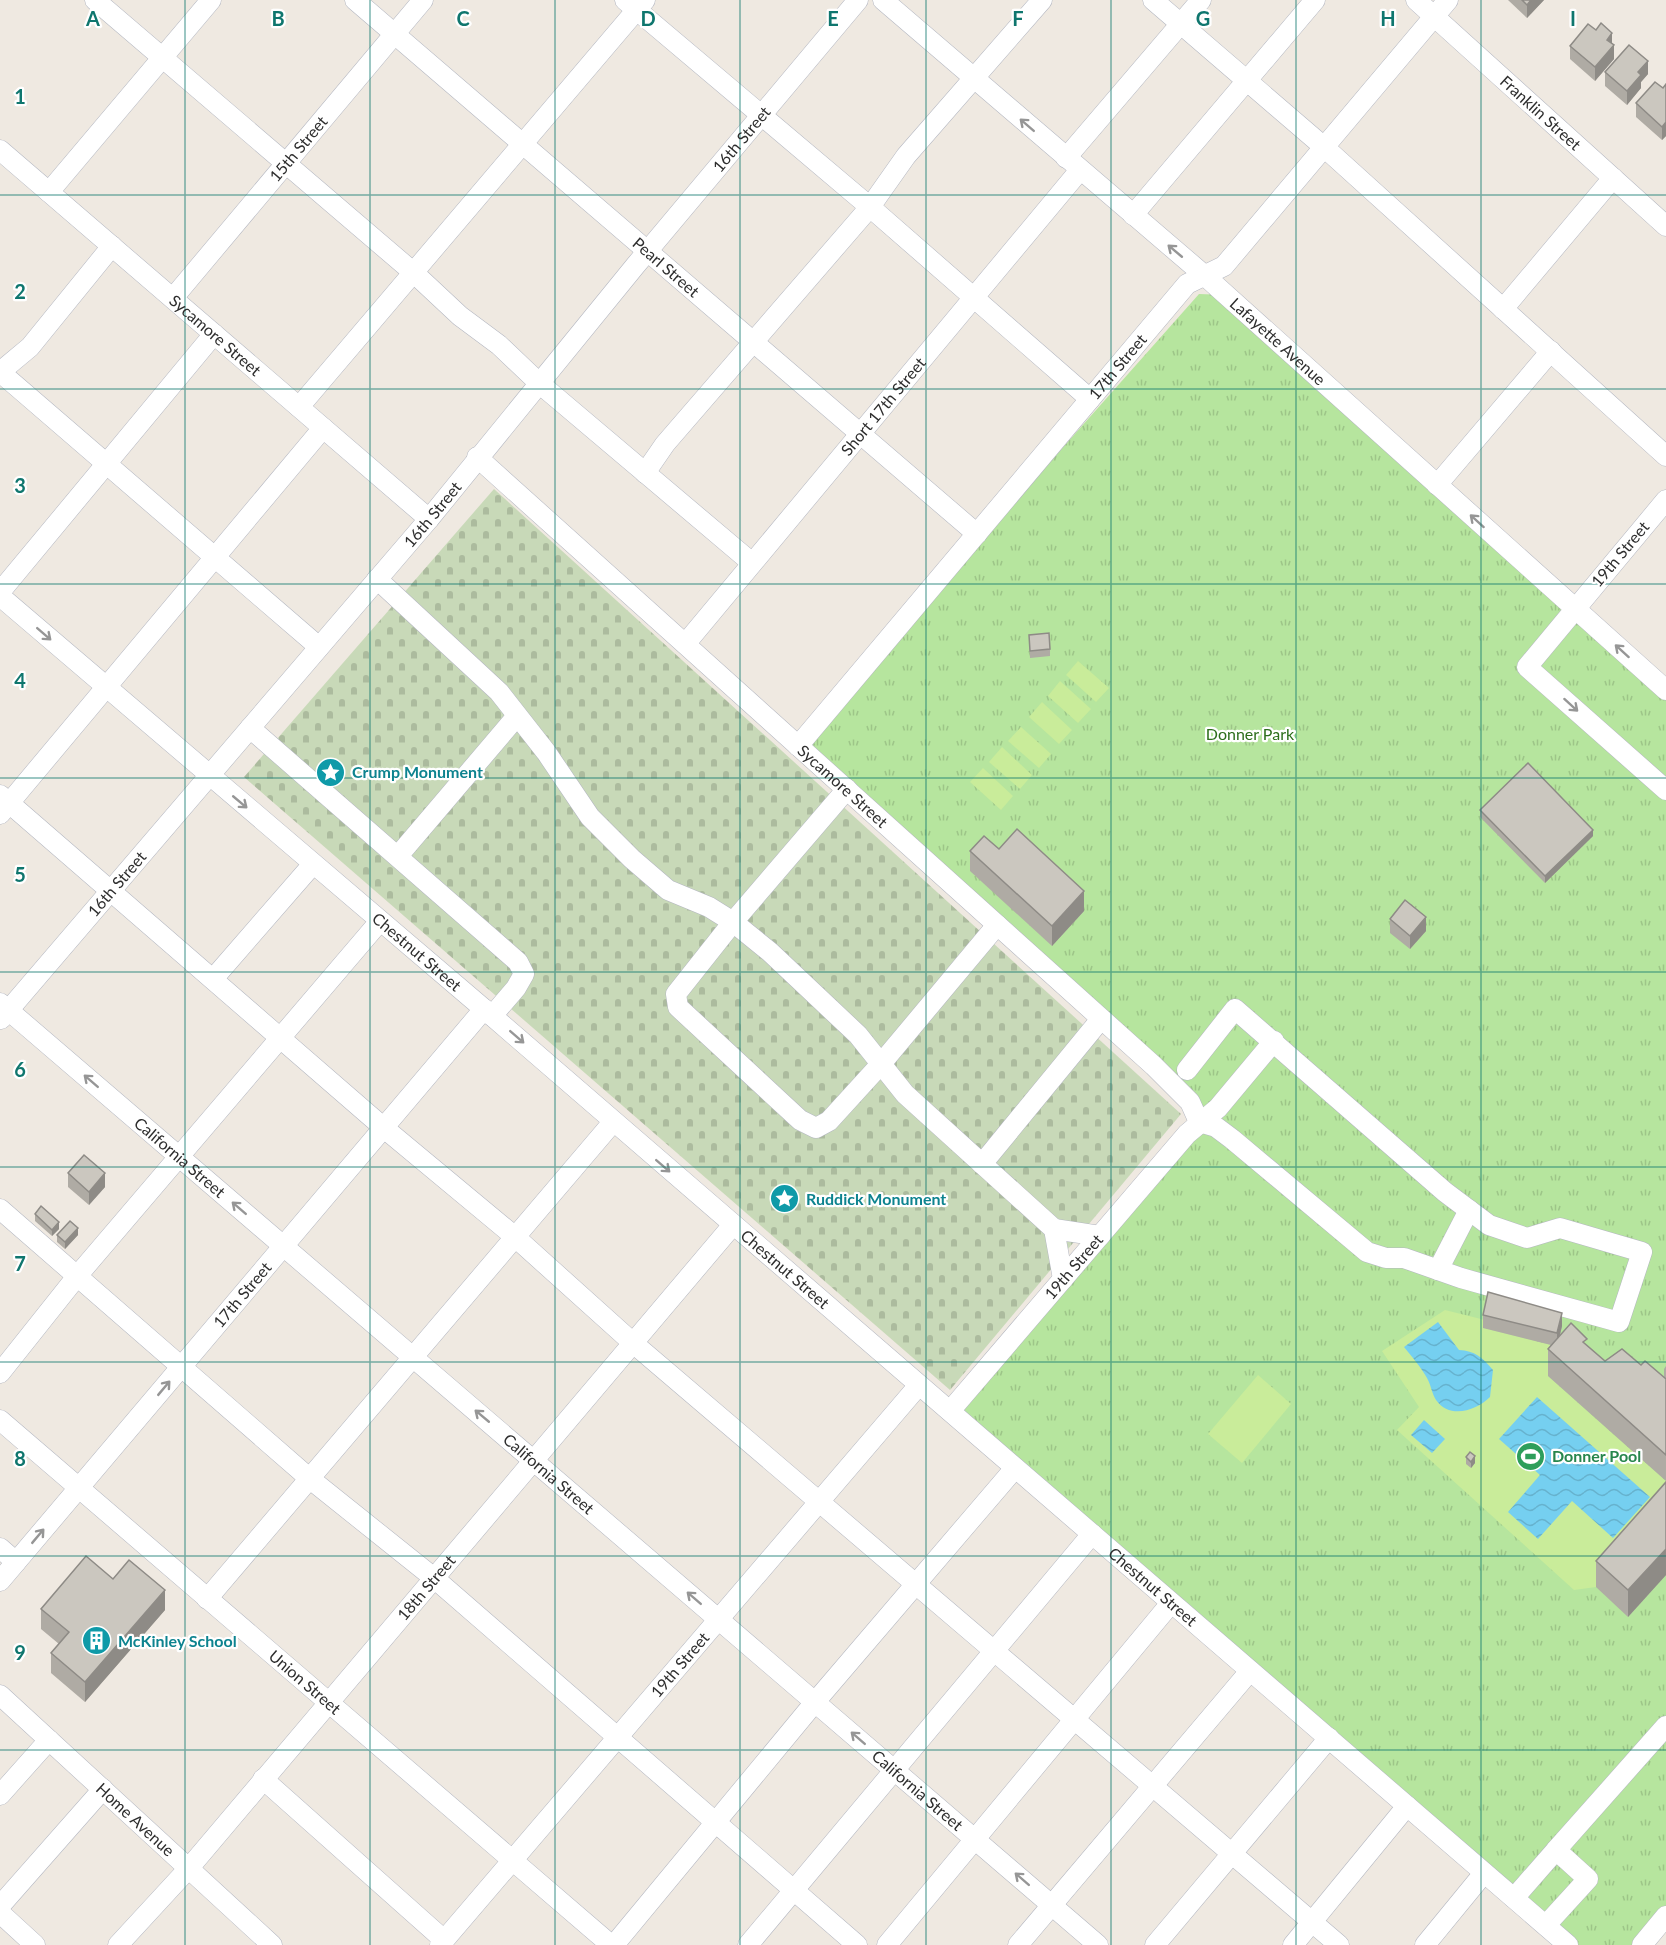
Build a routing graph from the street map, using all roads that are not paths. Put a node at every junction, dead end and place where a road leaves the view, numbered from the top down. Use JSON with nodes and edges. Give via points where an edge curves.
{"nodes":[{"id":1,"x":95,"y":0,"type":"edge"},
{"id":2,"x":211,"y":0,"type":"edge"},
{"id":3,"x":355,"y":0,"type":"edge"},
{"id":4,"x":423,"y":0,"type":"edge"},
{"id":5,"x":858,"y":0,"type":"edge"},
{"id":6,"x":883,"y":0,"type":"edge"},
{"id":7,"x":1042,"y":0,"type":"edge"},
{"id":8,"x":1153,"y":0,"type":"edge"},
{"id":9,"x":1202,"y":0,"type":"edge"},
{"id":10,"x":1315,"y":0,"type":"edge"},
{"id":11,"x":1416,"y":0,"type":"edge"},
{"id":12,"x":1448,"y":0,"type":"edge"},
{"id":13,"x":635,"y":3,"type":"edge"},
{"id":14,"x":1435,"y":16,"type":"junction"},
{"id":15,"x":1181,"y":24,"type":"junction"},
{"id":16,"x":394,"y":34,"type":"junction"},
{"id":17,"x":162,"y":57,"type":"junction"},
{"id":18,"x":974,"y":79,"type":"junction"},
{"id":19,"x":1247,"y":80,"type":"junction"},
{"id":20,"x":761,"y":116,"type":"junction"},
{"id":21,"x":523,"y":144,"type":"junction"},
{"id":22,"x":1324,"y":147,"type":"junction"},
{"id":23,"x":0,"y":150,"type":"edge"},
{"id":24,"x":285,"y":164,"type":"junction"},
{"id":25,"x":1073,"y":164,"type":"junction"},
{"id":26,"x":1613,"y":178,"type":"junction"},
{"id":27,"x":50,"y":192,"type":"junction"},
{"id":28,"x":870,"y":207,"type":"junction"},
{"id":29,"x":1133,"y":215,"type":"junction"},
{"id":30,"x":1666,"y":226,"type":"edge"},
{"id":31,"x":112,"y":246,"type":"junction"},
{"id":32,"x":647,"y":251,"type":"junction"},
{"id":33,"x":414,"y":273,"type":"junction"},
{"id":34,"x":1204,"y":275,"type":"junction"},
{"id":35,"x":173,"y":298,"type":"junction"},
{"id":36,"x":974,"y":298,"type":"junction"},
{"id":37,"x":1503,"y":309,"type":"junction"},
{"id":38,"x":214,"y":334,"type":"junction"},
{"id":39,"x":752,"y":342,"type":"junction"},
{"id":40,"x":1551,"y":351,"type":"junction"},
{"id":41,"x":0,"y":372,"type":"edge"},
{"id":42,"x":539,"y":383,"type":"junction"},
{"id":43,"x":1090,"y":399,"type":"junction"},
{"id":44,"x":299,"y":407,"type":"junction"},
{"id":45,"x":323,"y":428,"type":"junction"},
{"id":46,"x":860,"y":434,"type":"junction"},
{"id":47,"x":1666,"y":456,"type":"edge"},
{"id":48,"x":477,"y":457,"type":"junction"},
{"id":49,"x":105,"y":465,"type":"junction"},
{"id":50,"x":645,"y":473,"type":"junction"},
{"id":51,"x":1437,"y":484,"type":"junction"},
{"id":52,"x":1666,"y":500,"type":"edge"},
{"id":53,"x":429,"y":519,"type":"junction"},
{"id":54,"x":977,"y":534,"type":"junction"},
{"id":55,"x":215,"y":558,"type":"junction"},
{"id":56,"x":752,"y":563,"type":"junction"},
{"id":57,"x":377,"y":579,"type":"junction"},
{"id":58,"x":0,"y":594,"type":"edge"},
{"id":59,"x":1575,"y":608,"type":"junction"},
{"id":60,"x":686,"y":643,"type":"junction"},
{"id":61,"x":320,"y":647,"type":"junction"},
{"id":62,"x":106,"y":687,"type":"junction"},
{"id":63,"x":1666,"y":690,"type":"edge"},
{"id":64,"x":517,"y":716,"type":"junction"},
{"id":65,"x":250,"y":728,"type":"junction"},
{"id":66,"x":798,"y":746,"type":"junction"},
{"id":67,"x":209,"y":776,"type":"junction"},
{"id":68,"x":847,"y":789,"type":"junction"},
{"id":69,"x":1666,"y":790,"type":"edge"},
{"id":70,"x":3,"y":804,"type":"edge"},
{"id":71,"x":398,"y":856,"type":"junction"},
{"id":72,"x":313,"y":864,"type":"junction"},
{"id":73,"x":111,"y":890,"type":"junction"},
{"id":74,"x":380,"y":921,"type":"junction"},
{"id":75,"x":733,"y":922,"type":"junction"},
{"id":76,"x":997,"y":925,"type":"junction"},
{"id":77,"x":213,"y":979,"type":"junction"},
{"id":78,"x":3,"y":1011,"type":"edge"},
{"id":79,"x":488,"y":1013,"type":"junction"},
{"id":80,"x":1101,"y":1019,"type":"junction"},
{"id":81,"x":282,"y":1040,"type":"junction"},
{"id":82,"x":1274,"y":1041,"type":"junction"},
{"id":83,"x":880,"y":1065,"type":"junction"},
{"id":84,"x":1187,"y":1070,"type":"dead end"},
{"id":85,"x":613,"y":1122,"type":"junction"},
{"id":86,"x":1199,"y":1122,"type":"junction"},
{"id":87,"x":384,"y":1128,"type":"junction"},
{"id":88,"x":180,"y":1157,"type":"junction"},
{"id":89,"x":981,"y":1164,"type":"junction"},
{"id":90,"x":0,"y":1209,"type":"edge"},
{"id":91,"x":1469,"y":1210,"type":"junction"},
{"id":92,"x":732,"y":1226,"type":"junction"},
{"id":93,"x":1054,"y":1229,"type":"junction"},
{"id":94,"x":514,"y":1236,"type":"junction"},
{"id":95,"x":1100,"y":1236,"type":"junction"},
{"id":96,"x":284,"y":1246,"type":"junction"},
{"id":97,"x":1438,"y":1270,"type":"junction"},
{"id":98,"x":78,"y":1275,"type":"junction"},
{"id":99,"x":1063,"y":1280,"type":"junction"},
{"id":100,"x":633,"y":1343,"type":"junction"},
{"id":101,"x":412,"y":1356,"type":"junction"},
{"id":102,"x":181,"y":1368,"type":"junction"},
{"id":103,"x":0,"y":1373,"type":"edge"},
{"id":104,"x":919,"y":1385,"type":"junction"},
{"id":105,"x":950,"y":1412,"type":"junction"},
{"id":106,"x":0,"y":1420,"type":"edge"},
{"id":107,"x":534,"y":1460,"type":"junction"},
{"id":108,"x":1016,"y":1468,"type":"junction"},
{"id":109,"x":309,"y":1478,"type":"junction"},
{"id":110,"x":79,"y":1487,"type":"junction"},
{"id":111,"x":820,"y":1500,"type":"junction"},
{"id":112,"x":1092,"y":1534,"type":"junction"},
{"id":113,"x":0,"y":1548,"type":"edge"},
{"id":114,"x":16,"y":1562,"type":"junction"},
{"id":115,"x":434,"y":1578,"type":"junction"},
{"id":116,"x":0,"y":1581,"type":"edge"},
{"id":117,"x":917,"y":1583,"type":"junction"},
{"id":118,"x":207,"y":1599,"type":"junction"},
{"id":119,"x":1172,"y":1603,"type":"junction"},
{"id":120,"x":719,"y":1619,"type":"junction"},
{"id":121,"x":994,"y":1649,"type":"junction"},
{"id":122,"x":1250,"y":1671,"type":"junction"},
{"id":123,"x":0,"y":1695,"type":"edge"},
{"id":124,"x":815,"y":1702,"type":"junction"},
{"id":125,"x":327,"y":1703,"type":"junction"},
{"id":126,"x":1074,"y":1718,"type":"junction"},
{"id":127,"x":1666,"y":1726,"type":"edge"},
{"id":128,"x":1329,"y":1738,"type":"junction"},
{"id":129,"x":616,"y":1739,"type":"junction"},
{"id":130,"x":49,"y":1740,"type":"junction"},
{"id":131,"x":894,"y":1769,"type":"junction"},
{"id":132,"x":263,"y":1779,"type":"junction"},
{"id":133,"x":1153,"y":1786,"type":"junction"},
{"id":134,"x":103,"y":1789,"type":"junction"},
{"id":135,"x":0,"y":1795,"type":"edge"},
{"id":136,"x":1407,"y":1806,"type":"junction"},
{"id":137,"x":714,"y":1822,"type":"junction"},
{"id":138,"x":975,"y":1839,"type":"junction"},
{"id":139,"x":1556,"y":1850,"type":"junction"},
{"id":140,"x":1231,"y":1853,"type":"junction"},
{"id":141,"x":512,"y":1860,"type":"junction"},
{"id":142,"x":189,"y":1868,"type":"junction"},
{"id":143,"x":1484,"y":1873,"type":"junction"},
{"id":144,"x":794,"y":1891,"type":"junction"},
{"id":145,"x":1514,"y":1898,"type":"junction"},
{"id":146,"x":1051,"y":1905,"type":"junction"},
{"id":147,"x":0,"y":1906,"type":"edge"},
{"id":148,"x":0,"y":1913,"type":"edge"},
{"id":149,"x":1666,"y":1916,"type":"edge"},
{"id":150,"x":1312,"y":1922,"type":"junction"},
{"id":151,"x":1546,"y":1925,"type":"junction"},
{"id":152,"x":442,"y":1942,"type":"edge"},
{"id":153,"x":35,"y":1945,"type":"edge"},
{"id":154,"x":118,"y":1945,"type":"edge"},
{"id":155,"x":272,"y":1945,"type":"edge"},
{"id":156,"x":612,"y":1945,"type":"edge"},
{"id":157,"x":748,"y":1945,"type":"edge"},
{"id":158,"x":857,"y":1945,"type":"edge"},
{"id":159,"x":887,"y":1945,"type":"edge"},
{"id":160,"x":1018,"y":1945,"type":"edge"},
{"id":161,"x":1098,"y":1945,"type":"edge"},
{"id":162,"x":1155,"y":1945,"type":"edge"},
{"id":163,"x":1293,"y":1945,"type":"edge"},
{"id":164,"x":1339,"y":1945,"type":"edge"},
{"id":165,"x":1425,"y":1945,"type":"edge"},
{"id":166,"x":1568,"y":1945,"type":"edge"},
{"id":167,"x":1642,"y":1945,"type":"edge"}],
"edges":[{"from":1,"to":17,"type":"street"},
{"from":2,"to":17,"type":"street"},
{"from":3,"to":16,"type":"street","name":"Pearl Street"},
{"from":4,"to":16,"type":"street","name":"15th Street"},
{"from":5,"to":20,"type":"street","name":"16th Street"},
{"from":6,"to":18,"type":"street","name":"Lafayette Avenue"},
{"from":7,"to":18,"type":"street"},
{"from":8,"to":15,"type":"street"},
{"from":9,"to":15,"type":"street","name":"Short 17th Street"},
{"from":10,"to":19,"type":"street"},
{"from":11,"to":14,"type":"street","name":"Franklin Street"},
{"from":12,"to":14,"type":"street","name":"17th Street"},
{"from":13,"to":20,"type":"street"},
{"from":13,"to":21,"type":"street"},
{"from":14,"to":22,"type":"street","name":"17th Street"},
{"from":14,"to":26,"type":"street","name":"Franklin Street"},
{"from":15,"to":19,"type":"street"},
{"from":15,"to":25,"type":"street","name":"Short 17th Street"},
{"from":16,"to":21,"type":"street","name":"Pearl Street"},
{"from":16,"to":24,"type":"street","name":"15th Street"},
{"from":17,"to":24,"type":"street"},
{"from":17,"to":27,"type":"street"},
{"from":25,"to":18,"type":"street","name":"Lafayette Avenue","one_way":true},
{"from":18,"to":28,"type":"street","via":[[906,156]]},
{"from":19,"to":22,"type":"street"},
{"from":19,"to":29,"type":"street"},
{"from":20,"to":28,"type":"street"},
{"from":20,"to":32,"type":"street","name":"16th Street"},
{"from":21,"to":32,"type":"street","name":"Pearl Street"},
{"from":21,"to":33,"type":"street"},
{"from":22,"to":34,"type":"street","name":"17th Street","via":[[1224,266]]},
{"from":22,"to":37,"type":"street"},
{"from":23,"to":27,"type":"street","name":"Sycamore Street"},
{"from":24,"to":33,"type":"street"},
{"from":24,"to":35,"type":"street","name":"15th Street"},
{"from":25,"to":29,"type":"street","name":"Lafayette Avenue"},
{"from":25,"to":36,"type":"street","name":"Short 17th Street"},
{"from":26,"to":30,"type":"street","name":"Franklin Street"},
{"from":26,"to":37,"type":"street"},
{"from":27,"to":31,"type":"street","name":"Sycamore Street"},
{"from":28,"to":36,"type":"street"},
{"from":28,"to":39,"type":"street"},
{"from":34,"to":29,"type":"street","name":"Lafayette Avenue","one_way":true},
{"from":31,"to":35,"type":"street","name":"Sycamore Street"},
{"from":31,"to":41,"type":"street","via":[[30,347]]},
{"from":32,"to":39,"type":"street","name":"Pearl Street"},
{"from":32,"to":42,"type":"street","name":"16th Street"},
{"from":33,"to":42,"type":"street"},
{"from":33,"to":44,"type":"street"},
{"from":34,"to":43,"type":"street","name":"17th Street","via":[[1186,284]]},
{"from":34,"to":51,"type":"street","name":"Lafayette Avenue"},
{"from":35,"to":38,"type":"street","name":"Sycamore Street"},
{"from":36,"to":43,"type":"street"},
{"from":36,"to":46,"type":"street","name":"Short 17th Street"},
{"from":37,"to":40,"type":"street"},
{"from":38,"to":44,"type":"street","name":"Sycamore Street"},
{"from":38,"to":49,"type":"street"},
{"from":39,"to":46,"type":"street","name":"Pearl Street"},
{"from":39,"to":50,"type":"street"},
{"from":40,"to":47,"type":"street"},
{"from":40,"to":51,"type":"street"},
{"from":41,"to":49,"type":"street"},
{"from":42,"to":48,"type":"street","name":"16th Street"},
{"from":42,"to":50,"type":"street"},
{"from":43,"to":54,"type":"street","name":"17th Street"},
{"from":44,"to":45,"type":"street","name":"Sycamore Street"},
{"from":45,"to":53,"type":"street","name":"Sycamore Street"},
{"from":45,"to":55,"type":"street"},
{"from":46,"to":54,"type":"street","name":"Pearl Street"},
{"from":46,"to":56,"type":"street","name":"Short 17th Street"},
{"from":48,"to":53,"type":"street","name":"16th Street"},
{"from":48,"to":60,"type":"street","name":"Sycamore Street"},
{"from":49,"to":55,"type":"street"},
{"from":49,"to":58,"type":"street"},
{"from":50,"to":56,"type":"street"},
{"from":59,"to":51,"type":"street","name":"Lafayette Avenue","one_way":true},
{"from":52,"to":59,"type":"street","name":"19th Street"},
{"from":53,"to":57,"type":"street","name":"16th Street"},
{"from":54,"to":66,"type":"street","name":"17th Street"},
{"from":55,"to":61,"type":"street"},
{"from":55,"to":62,"type":"street"},
{"from":56,"to":60,"type":"street","name":"Short 17th Street"},
{"from":57,"to":61,"type":"street","name":"16th Street"},
{"from":57,"to":64,"type":"street","via":[[500,692]]},
{"from":58,"to":62,"type":"street","name":"Chestnut Street","one_way":true},
{"from":63,"to":59,"type":"street","name":"Lafayette Avenue","one_way":true},
{"from":59,"to":69,"type":"street","name":"19th Street","one_way":true,"via":[[1527,667]]},
{"from":60,"to":66,"type":"street","name":"Sycamore Street"},
{"from":61,"to":65,"type":"street","name":"16th Street"},
{"from":62,"to":67,"type":"street","name":"Chestnut Street"},
{"from":62,"to":70,"type":"street"},
{"from":64,"to":71,"type":"street"},
{"from":64,"to":75,"type":"street","via":[[590,817],[632,859],[669,890]]},
{"from":65,"to":67,"type":"street","name":"16th Street"},
{"from":65,"to":71,"type":"street"},
{"from":66,"to":68,"type":"street","name":"Sycamore Street"},
{"from":67,"to":72,"type":"street","name":"Chestnut Street","one_way":true},
{"from":67,"to":73,"type":"street","name":"16th Street"},
{"from":68,"to":75,"type":"street"},
{"from":68,"to":76,"type":"street","name":"Sycamore Street"},
{"from":70,"to":73,"type":"street"},
{"from":71,"to":79,"type":"street","name":"17th Street","via":[[518,962],[524,974],[516,988]]},
{"from":72,"to":74,"type":"street","name":"Chestnut Street"},
{"from":72,"to":77,"type":"street"},
{"from":73,"to":77,"type":"street"},
{"from":73,"to":78,"type":"street","name":"16th Street"},
{"from":74,"to":79,"type":"street","name":"Chestnut Street"},
{"from":74,"to":81,"type":"street"},
{"from":75,"to":83,"type":"street","via":[[858,1035]]},
{"from":75,"to":83,"type":"street","via":[[676,994],[678,1007],[800,1120],[816,1128],[829,1121]]},
{"from":76,"to":80,"type":"street","name":"Sycamore Street"},
{"from":76,"to":83,"type":"street"},
{"from":77,"to":81,"type":"street"},
{"from":88,"to":78,"type":"street","name":"California Street","one_way":true},
{"from":79,"to":85,"type":"street","name":"Chestnut Street","one_way":true},
{"from":79,"to":87,"type":"street","name":"17th Street"},
{"from":80,"to":86,"type":"street","name":"Sycamore Street","via":[[1190,1102]]},
{"from":80,"to":89,"type":"street"},
{"from":81,"to":87,"type":"street"},
{"from":81,"to":88,"type":"street"},
{"from":82,"to":84,"type":"street","via":[[1235,1009]]},
{"from":82,"to":86,"type":"street","name":"19th Street","via":[[1218,1107]]},
{"from":82,"to":91,"type":"street"},
{"from":83,"to":89,"type":"street","via":[[905,1094]]},
{"from":85,"to":92,"type":"street","name":"Chestnut Street","one_way":true},
{"from":85,"to":94,"type":"street"},
{"from":86,"to":95,"type":"street","name":"19th Street"},
{"from":86,"to":97,"type":"street","via":[[1216,1127],[1232,1139],[1367,1252],[1404,1258]]},
{"from":87,"to":94,"type":"street"},
{"from":87,"to":96,"type":"street","name":"17th Street"},
{"from":96,"to":88,"type":"street","name":"California Street","one_way":true},
{"from":88,"to":98,"type":"street"},
{"from":89,"to":93,"type":"street"},
{"from":90,"to":98,"type":"street"},
{"from":91,"to":97,"type":"street"},
{"from":91,"to":97,"type":"street","via":[[1489,1225],[1527,1238],[1560,1228],[1642,1252],[1619,1322]]},
{"from":92,"to":100,"type":"street","name":"18th Street"},
{"from":92,"to":104,"type":"street","name":"Chestnut Street"},
{"from":93,"to":95,"type":"street"},
{"from":93,"to":99,"type":"street"},
{"from":94,"to":100,"type":"street"},
{"from":94,"to":101,"type":"street"},
{"from":95,"to":99,"type":"street","name":"19th Street"},
{"from":96,"to":101,"type":"street","name":"California Street"},
{"from":96,"to":102,"type":"street","name":"17th Street"},
{"from":98,"to":102,"type":"street"},
{"from":98,"to":103,"type":"street"},
{"from":99,"to":105,"type":"street","name":"19th Street"},
{"from":100,"to":107,"type":"street","name":"18th Street"},
{"from":100,"to":111,"type":"street"},
{"from":107,"to":101,"type":"street","name":"California Street","one_way":true},
{"from":101,"to":109,"type":"street"},
{"from":102,"to":109,"type":"street"},
{"from":110,"to":102,"type":"street","name":"17th Street","one_way":true},
{"from":104,"to":105,"type":"street","name":"Chestnut Street"},
{"from":104,"to":111,"type":"street","name":"19th Street"},
{"from":105,"to":108,"type":"street","name":"Chestnut Street"},
{"from":106,"to":110,"type":"street","name":"Union Street"},
{"from":107,"to":115,"type":"street","name":"18th Street"},
{"from":120,"to":107,"type":"street","name":"California Street","one_way":true},
{"from":108,"to":112,"type":"street","name":"Chestnut Street"},
{"from":108,"to":117,"type":"street"},
{"from":109,"to":115,"type":"street"},
{"from":109,"to":118,"type":"street"},
{"from":114,"to":110,"type":"street","name":"17th Street","one_way":true},
{"from":110,"to":118,"type":"street","name":"Union Street"},
{"from":111,"to":117,"type":"street"},
{"from":111,"to":120,"type":"street","name":"19th Street"},
{"from":112,"to":119,"type":"street","name":"Chestnut Street"},
{"from":112,"to":121,"type":"street"},
{"from":113,"to":114,"type":"street"},
{"from":114,"to":116,"type":"street","name":"17th Street"},
{"from":115,"to":125,"type":"street","name":"18th Street"},
{"from":115,"to":129,"type":"street"},
{"from":117,"to":121,"type":"street"},
{"from":117,"to":124,"type":"street"},
{"from":118,"to":125,"type":"street","name":"Union Street"},
{"from":119,"to":122,"type":"street","name":"Chestnut Street"},
{"from":119,"to":126,"type":"street"},
{"from":120,"to":124,"type":"street","name":"California Street"},
{"from":120,"to":129,"type":"street","name":"19th Street"},
{"from":121,"to":126,"type":"street"},
{"from":121,"to":131,"type":"street"},
{"from":122,"to":128,"type":"street","name":"Chestnut Street"},
{"from":122,"to":133,"type":"street"},
{"from":123,"to":130,"type":"street","name":"Home Avenue"},
{"from":131,"to":124,"type":"street","name":"California Street","one_way":true},
{"from":124,"to":137,"type":"street"},
{"from":125,"to":132,"type":"street","name":"18th Street"},
{"from":125,"to":141,"type":"street","name":"Union Street"},
{"from":126,"to":133,"type":"street"},
{"from":126,"to":138,"type":"street"},
{"from":127,"to":139,"type":"street"},
{"from":128,"to":136,"type":"street","name":"Chestnut Street"},
{"from":128,"to":140,"type":"street"},
{"from":129,"to":137,"type":"street"},
{"from":129,"to":141,"type":"street","name":"19th Street"},
{"from":130,"to":134,"type":"street","name":"Home Avenue"},
{"from":130,"to":135,"type":"street"},
{"from":131,"to":138,"type":"street","name":"California Street"},
{"from":131,"to":144,"type":"street"},
{"from":132,"to":142,"type":"street","name":"18th Street"},
{"from":132,"to":152,"type":"street"},
{"from":133,"to":140,"type":"street"},
{"from":133,"to":146,"type":"street"},
{"from":134,"to":142,"type":"street","name":"Home Avenue"},
{"from":134,"to":147,"type":"street"},
{"from":136,"to":143,"type":"street","name":"Chestnut Street"},
{"from":136,"to":150,"type":"street"},
{"from":137,"to":144,"type":"street"},
{"from":137,"to":156,"type":"street"},
{"from":146,"to":138,"type":"street","name":"California Street","one_way":true},
{"from":138,"to":159,"type":"street"},
{"from":139,"to":145,"type":"street"},
{"from":139,"to":151,"type":"street","via":[[1588,1879]]},
{"from":140,"to":150,"type":"street"},
{"from":140,"to":162,"type":"street"},
{"from":141,"to":152,"type":"street","name":"19th Street"},
{"from":141,"to":156,"type":"street","name":"Union Street"},
{"from":142,"to":154,"type":"street","name":"18th Street"},
{"from":142,"to":155,"type":"street","name":"Home Avenue"},
{"from":143,"to":145,"type":"street","name":"Chestnut Street"},
{"from":143,"to":165,"type":"street"},
{"from":144,"to":157,"type":"street"},
{"from":144,"to":158,"type":"street"},
{"from":145,"to":151,"type":"street","name":"Chestnut Street"},
{"from":146,"to":160,"type":"street"},
{"from":146,"to":161,"type":"street","name":"California Street"},
{"from":148,"to":153,"type":"street"},
{"from":149,"to":167,"type":"street"},
{"from":150,"to":163,"type":"street"},
{"from":150,"to":164,"type":"street"},
{"from":151,"to":166,"type":"street","name":"Chestnut Street"}]}
